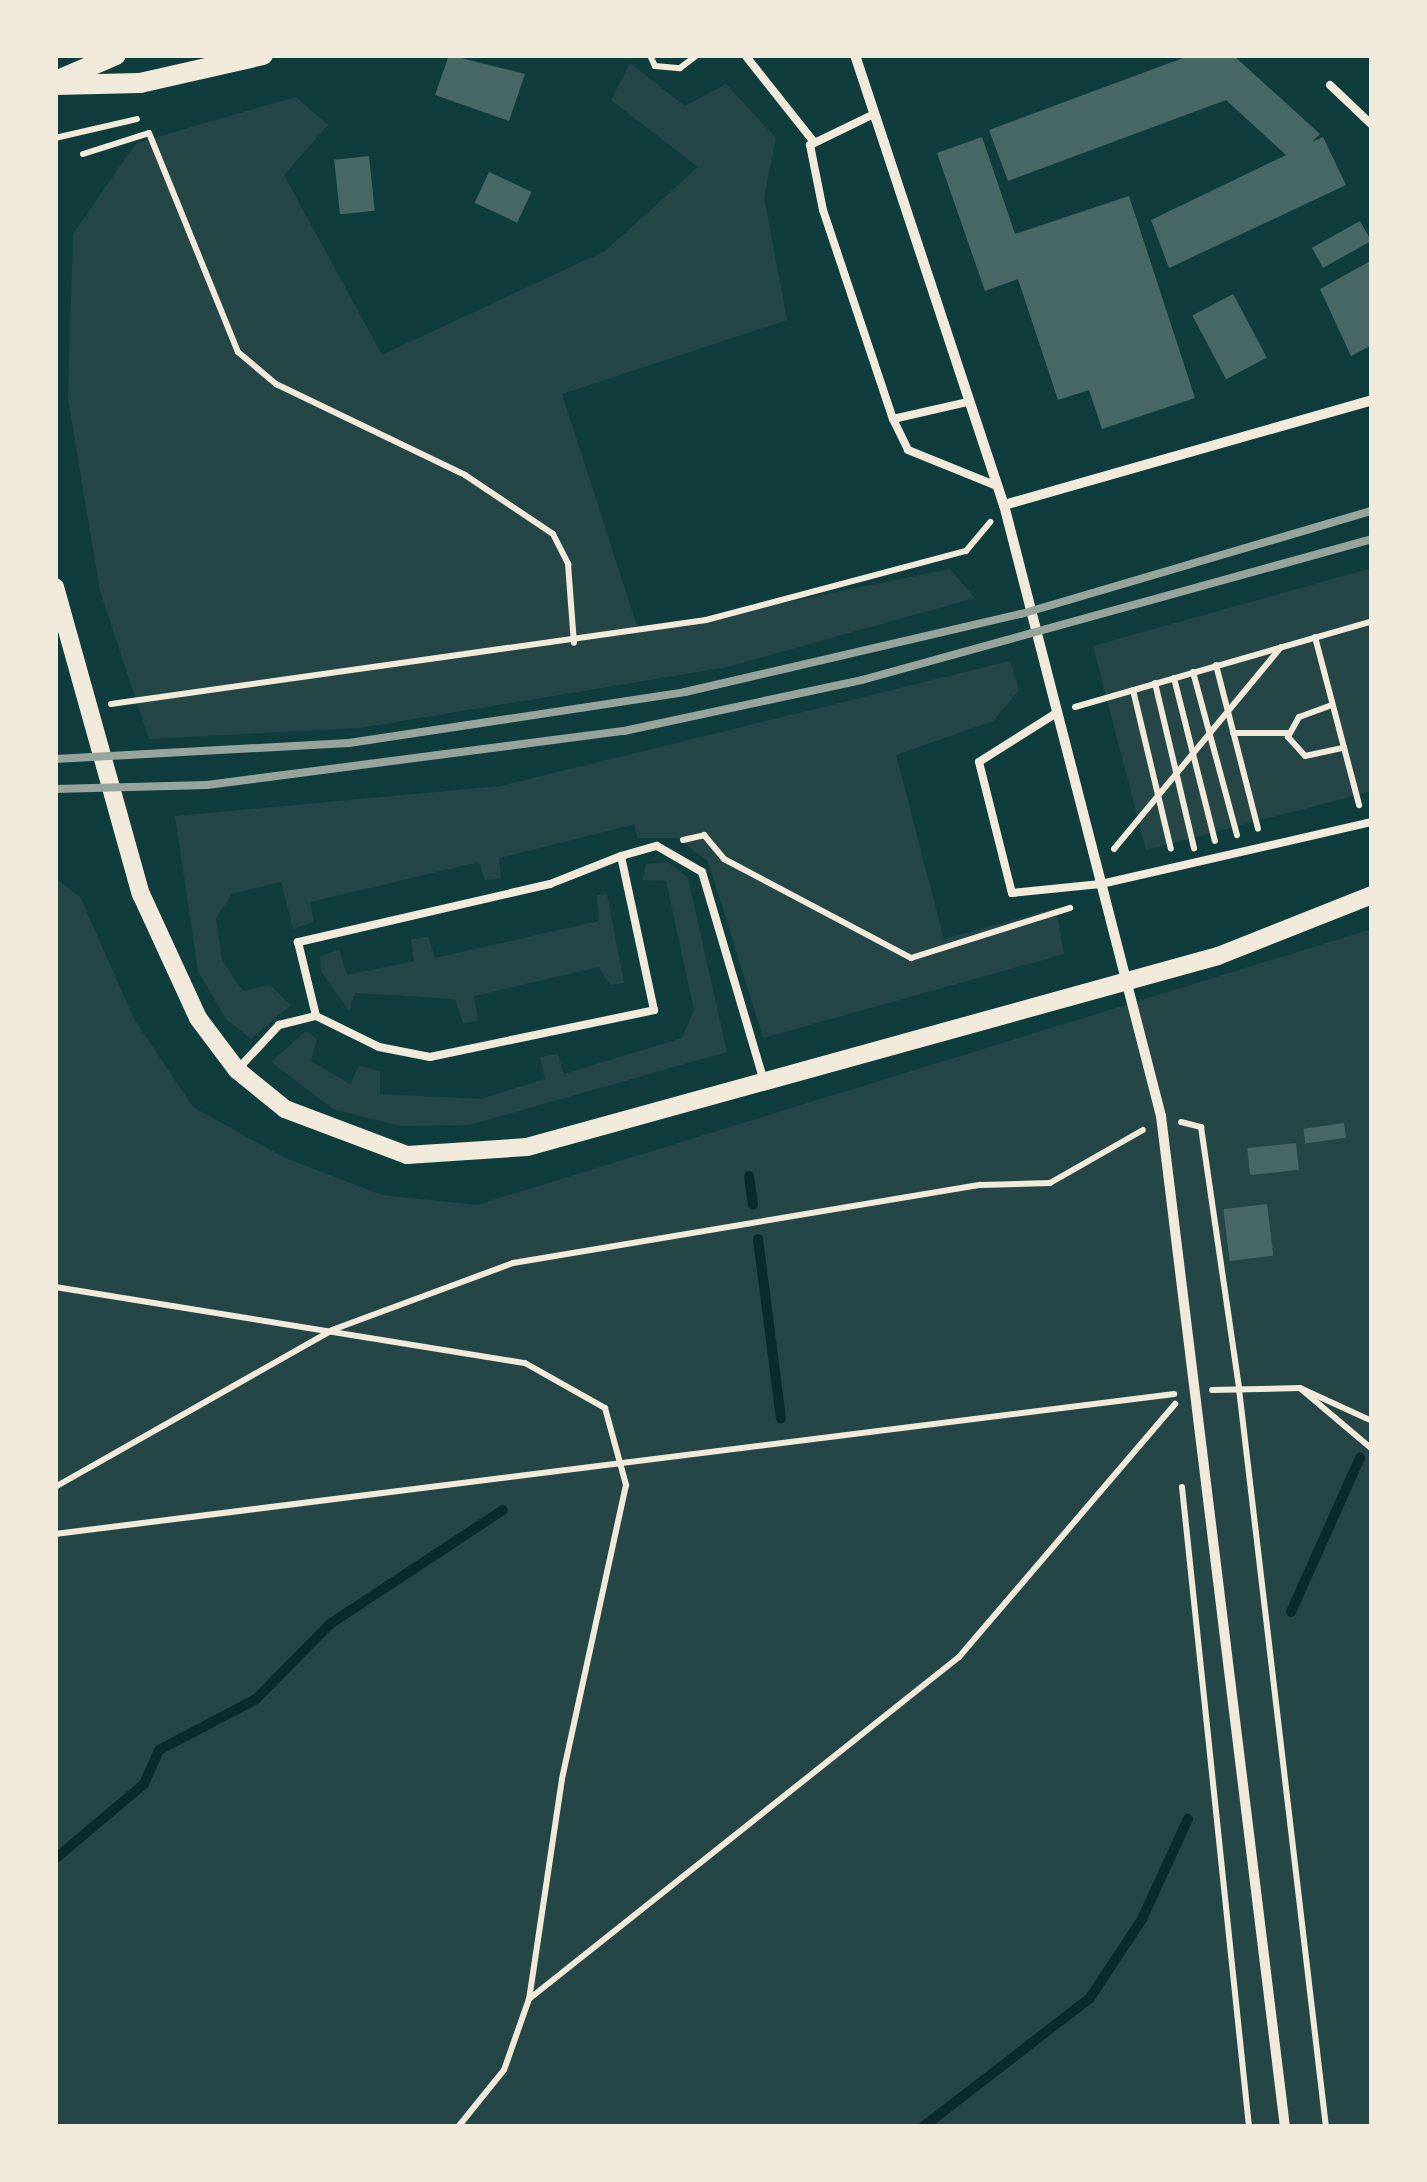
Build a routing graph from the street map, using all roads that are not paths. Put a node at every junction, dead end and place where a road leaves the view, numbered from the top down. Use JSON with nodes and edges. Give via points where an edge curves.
{"nodes":[{"id":1,"x":116,"y":55,"type":"edge"},
{"id":2,"x":263,"y":55,"type":"edge"},
{"id":3,"x":745,"y":55,"type":"edge"},
{"id":4,"x":855,"y":55,"type":"edge"},
{"id":5,"x":55,"y":83,"type":"edge"},
{"id":6,"x":1330,"y":85,"type":"dead end"},
{"id":7,"x":872,"y":114,"type":"junction"},
{"id":8,"x":1372,"y":125,"type":"edge"},
{"id":9,"x":814,"y":142,"type":"junction"},
{"id":10,"x":1372,"y":400,"type":"edge"},
{"id":11,"x":968,"y":402,"type":"junction"},
{"id":12,"x":893,"y":419,"type":"junction"},
{"id":13,"x":997,"y":486,"type":"junction"},
{"id":14,"x":1004,"y":505,"type":"junction"},
{"id":15,"x":55,"y":587,"type":"edge"},
{"id":16,"x":1058,"y":712,"type":"junction"},
{"id":17,"x":1372,"y":822,"type":"edge"},
{"id":18,"x":621,"y":856,"type":"junction"},
{"id":19,"x":1101,"y":884,"type":"junction"},
{"id":20,"x":1372,"y":895,"type":"edge"},
{"id":21,"x":316,"y":1016,"type":"junction"},
{"id":22,"x":237,"y":1070,"type":"junction"},
{"id":23,"x":764,"y":1082,"type":"junction"},
{"id":24,"x":1285,"y":2127,"type":"edge"}],
"edges":[{"from":1,"to":5,"type":"main road"},
{"from":2,"to":5,"type":"main road","via":[[140,83]]},
{"from":3,"to":9,"type":"lane"},
{"from":4,"to":7,"type":"street"},
{"from":6,"to":8,"type":"lane"},
{"from":7,"to":9,"type":"lane"},
{"from":7,"to":11,"type":"street"},
{"from":9,"to":12,"type":"lane","via":[[808,165]]},
{"from":10,"to":14,"type":"street"},
{"from":11,"to":12,"type":"lane"},
{"from":11,"to":13,"type":"street"},
{"from":12,"to":13,"type":"lane","via":[[908,450]]},
{"from":13,"to":14,"type":"street"},
{"from":14,"to":16,"type":"street"},
{"from":15,"to":22,"type":"street","via":[[141,894],[172,973]]},
{"from":16,"to":19,"type":"street"},
{"from":16,"to":19,"type":"lane","via":[[979,762],[1012,893]]},
{"from":17,"to":19,"type":"lane"},
{"from":18,"to":21,"type":"lane","via":[[550,884],[298,942]]},
{"from":18,"to":21,"type":"lane","via":[[654,1010],[430,1057],[379,1048]]},
{"from":18,"to":23,"type":"lane","via":[[657,846],[702,872]]},
{"from":19,"to":24,"type":"street","via":[[1161,1116]]},
{"from":20,"to":23,"type":"street","via":[[1218,956]]},
{"from":21,"to":22,"type":"lane","via":[[279,1025]]},
{"from":22,"to":23,"type":"street","via":[[285,1109],[340,1137],[407,1156],[464,1158]]}]}
